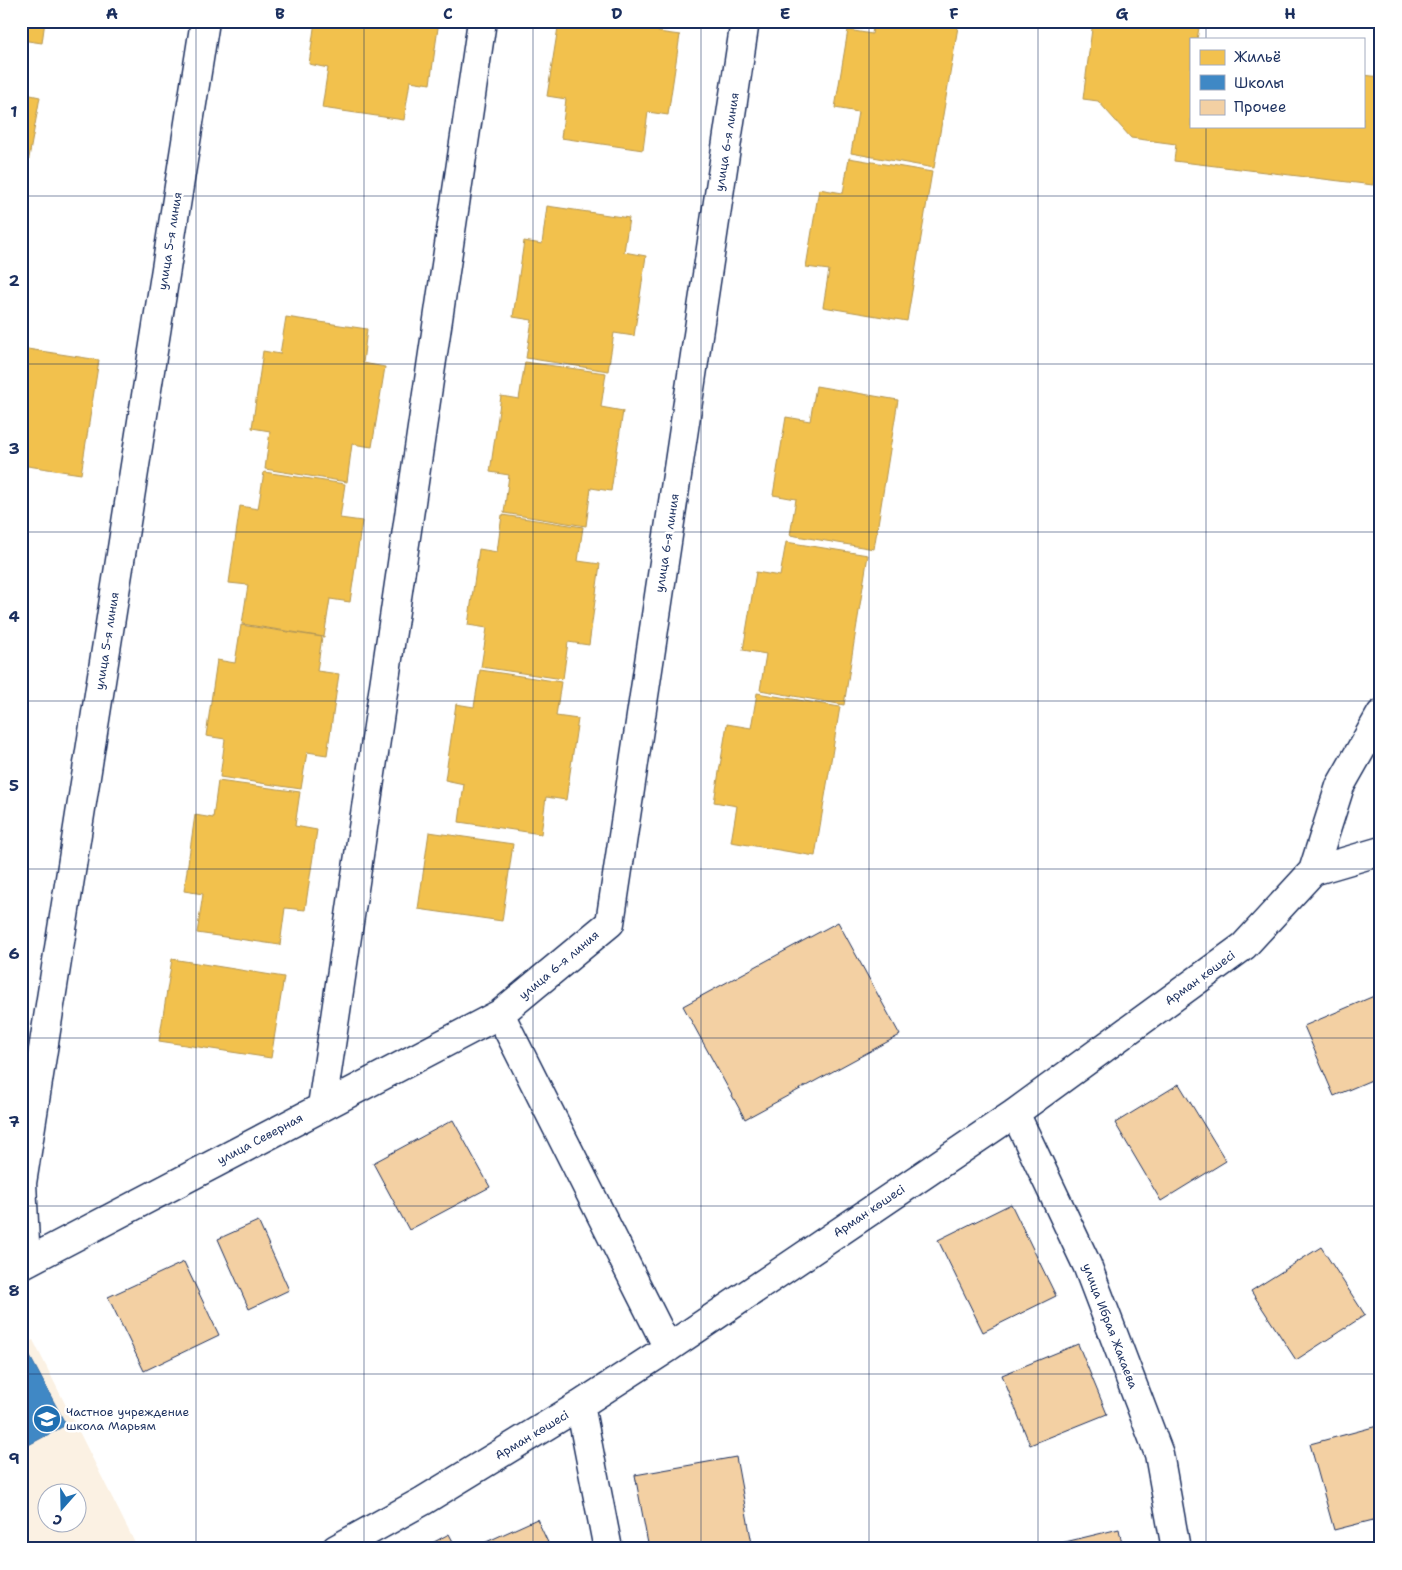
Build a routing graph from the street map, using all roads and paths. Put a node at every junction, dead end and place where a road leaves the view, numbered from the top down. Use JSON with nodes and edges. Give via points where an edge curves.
{"nodes":[{"id":1,"x":205,"y":21,"type":"edge"},
{"id":2,"x":482,"y":21,"type":"edge"},
{"id":3,"x":745,"y":21,"type":"edge"},
{"id":4,"x":1381,"y":714,"type":"edge"},
{"id":5,"x":1381,"y":851,"type":"edge"},
{"id":6,"x":1313,"y":871,"type":"junction"},
{"id":7,"x":500,"y":1014,"type":"junction"},
{"id":8,"x":322,"y":1106,"type":"junction"},
{"id":9,"x":1015,"y":1112,"type":"junction"},
{"id":10,"x":23,"y":1264,"type":"edge"},
{"id":11,"x":668,"y":1348,"type":"junction"},
{"id":12,"x":580,"y":1405,"type":"junction"},
{"id":13,"x":336,"y":1549,"type":"edge"},
{"id":14,"x":608,"y":1549,"type":"edge"},
{"id":15,"x":1176,"y":1549,"type":"edge"}],
"edges":[{"from":1,"to":10,"type":"street","name":"улица 5-я линия","via":[[22,1184]]},
{"from":2,"to":8,"type":"street"},
{"from":3,"to":7,"type":"street","name":"улица 6-я линия","via":[[610,923]]},
{"from":4,"to":6,"type":"street","via":[[1340,786]]},
{"from":5,"to":6,"type":"street"},
{"from":6,"to":9,"type":"street","name":"Арман көшесі","via":[[1244,946]]},
{"from":7,"to":8,"type":"street","name":"улица Северная"},
{"from":7,"to":11,"type":"street"},
{"from":8,"to":10,"type":"street","name":"улица Северная"},
{"from":9,"to":11,"type":"street","name":"Арман көшесі"},
{"from":9,"to":15,"type":"street","name":"улица Ибрая Жакаева","via":[[1087,1265],[1159,1454]]},
{"from":11,"to":12,"type":"street","name":"Арман көшесі"},
{"from":12,"to":13,"type":"street","name":"Арман көшесі"},
{"from":12,"to":14,"type":"street"}]}
